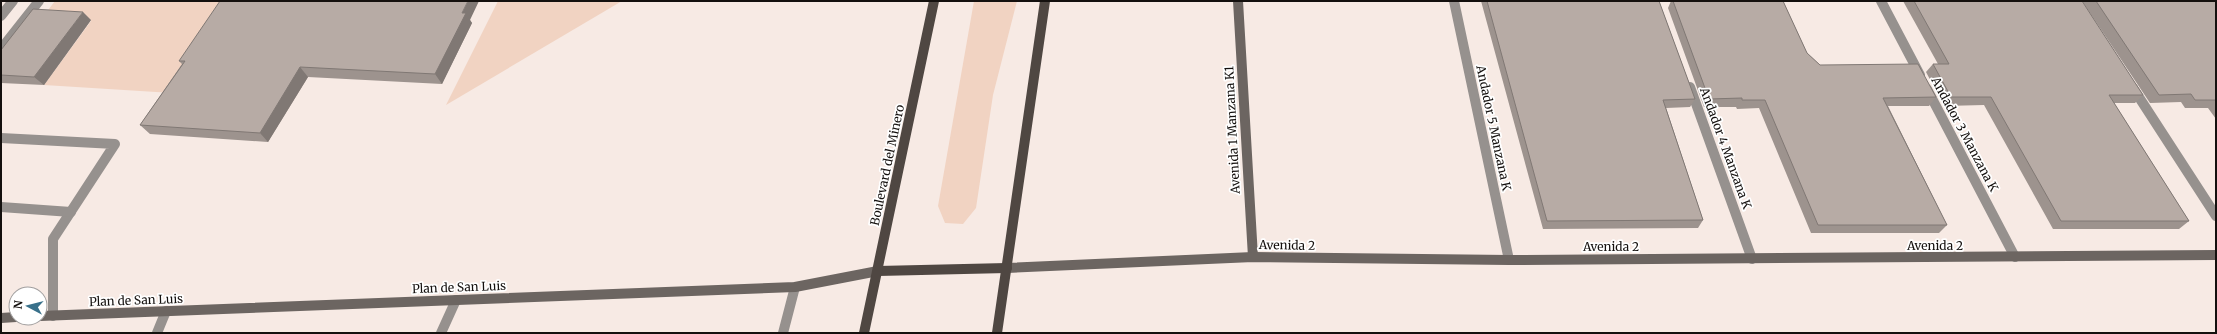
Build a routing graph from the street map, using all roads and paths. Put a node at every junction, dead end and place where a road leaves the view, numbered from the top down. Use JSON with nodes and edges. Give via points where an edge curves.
{"nodes":[{"id":1,"x":14,"y":1,"type":"edge"},
{"id":2,"x":39,"y":1,"type":"edge"},
{"id":3,"x":934,"y":1,"type":"edge"},
{"id":4,"x":1045,"y":1,"type":"edge"},
{"id":5,"x":1238,"y":1,"type":"edge"},
{"id":6,"x":1454,"y":1,"type":"edge"},
{"id":7,"x":1881,"y":1,"type":"edge"},
{"id":8,"x":1,"y":16,"type":"edge"},
{"id":9,"x":1,"y":49,"type":"edge"},
{"id":10,"x":1685,"y":75,"type":"edge"},
{"id":11,"x":2127,"y":79,"type":"edge"},
{"id":12,"x":1,"y":138,"type":"edge"},
{"id":13,"x":1,"y":207,"type":"edge"},
{"id":14,"x":71,"y":212,"type":"junction"},
{"id":15,"x":2216,"y":216,"type":"edge"},
{"id":16,"x":2216,"y":255,"type":"edge"},
{"id":17,"x":2015,"y":257,"type":"junction"},
{"id":18,"x":1253,"y":258,"type":"junction"},
{"id":19,"x":1752,"y":259,"type":"junction"},
{"id":20,"x":1509,"y":260,"type":"junction"},
{"id":21,"x":1007,"y":268,"type":"junction"},
{"id":22,"x":878,"y":271,"type":"junction"},
{"id":23,"x":795,"y":287,"type":"junction"},
{"id":24,"x":456,"y":300,"type":"junction"},
{"id":25,"x":166,"y":311,"type":"junction"},
{"id":26,"x":48,"y":316,"type":"edge"},
{"id":27,"x":53,"y":316,"type":"junction"},
{"id":28,"x":157,"y":333,"type":"edge"},
{"id":29,"x":441,"y":333,"type":"edge"},
{"id":30,"x":783,"y":333,"type":"edge"},
{"id":31,"x":864,"y":333,"type":"edge"},
{"id":32,"x":997,"y":333,"type":"edge"}],
"edges":[{"from":1,"to":8,"type":"street"},
{"from":2,"to":9,"type":"street"},
{"from":3,"to":22,"type":"main road","name":"Boulevard del Minero"},
{"from":4,"to":21,"type":"main road"},
{"from":5,"to":18,"type":"street","name":"Avenida 1 Manzana K1"},
{"from":6,"to":20,"type":"street","name":"Andador 5 Manzana K"},
{"from":7,"to":17,"type":"street","name":"Andador 3 Manzana K"},
{"from":10,"to":19,"type":"street","name":"Andador 4 Manzana K"},
{"from":11,"to":15,"type":"street"},
{"from":12,"to":14,"type":"street","via":[[115,144]]},
{"from":13,"to":14,"type":"street"},
{"from":14,"to":27,"type":"street","via":[[53,239]]},
{"from":16,"to":17,"type":"street","name":"Avenida 2"},
{"from":17,"to":19,"type":"street","name":"Avenida 2"},
{"from":18,"to":20,"type":"street","name":"Avenida 2"},
{"from":18,"to":21,"type":"street","name":"Avenida 2"},
{"from":19,"to":20,"type":"street","name":"Avenida 2"},
{"from":21,"to":22,"type":"main road"},
{"from":21,"to":32,"type":"main road"},
{"from":22,"to":23,"type":"street","name":"Plan de San Luis"},
{"from":22,"to":31,"type":"main road","name":"Boulevard del Minero"},
{"from":23,"to":24,"type":"street","name":"Plan de San Luis"},
{"from":23,"to":30,"type":"street"},
{"from":24,"to":25,"type":"street","name":"Plan de San Luis"},
{"from":24,"to":29,"type":"street"},
{"from":25,"to":27,"type":"street","name":"Plan de San Luis"},
{"from":25,"to":28,"type":"street"},
{"from":26,"to":27,"type":"street","name":"Plan de San Luis"}]}
